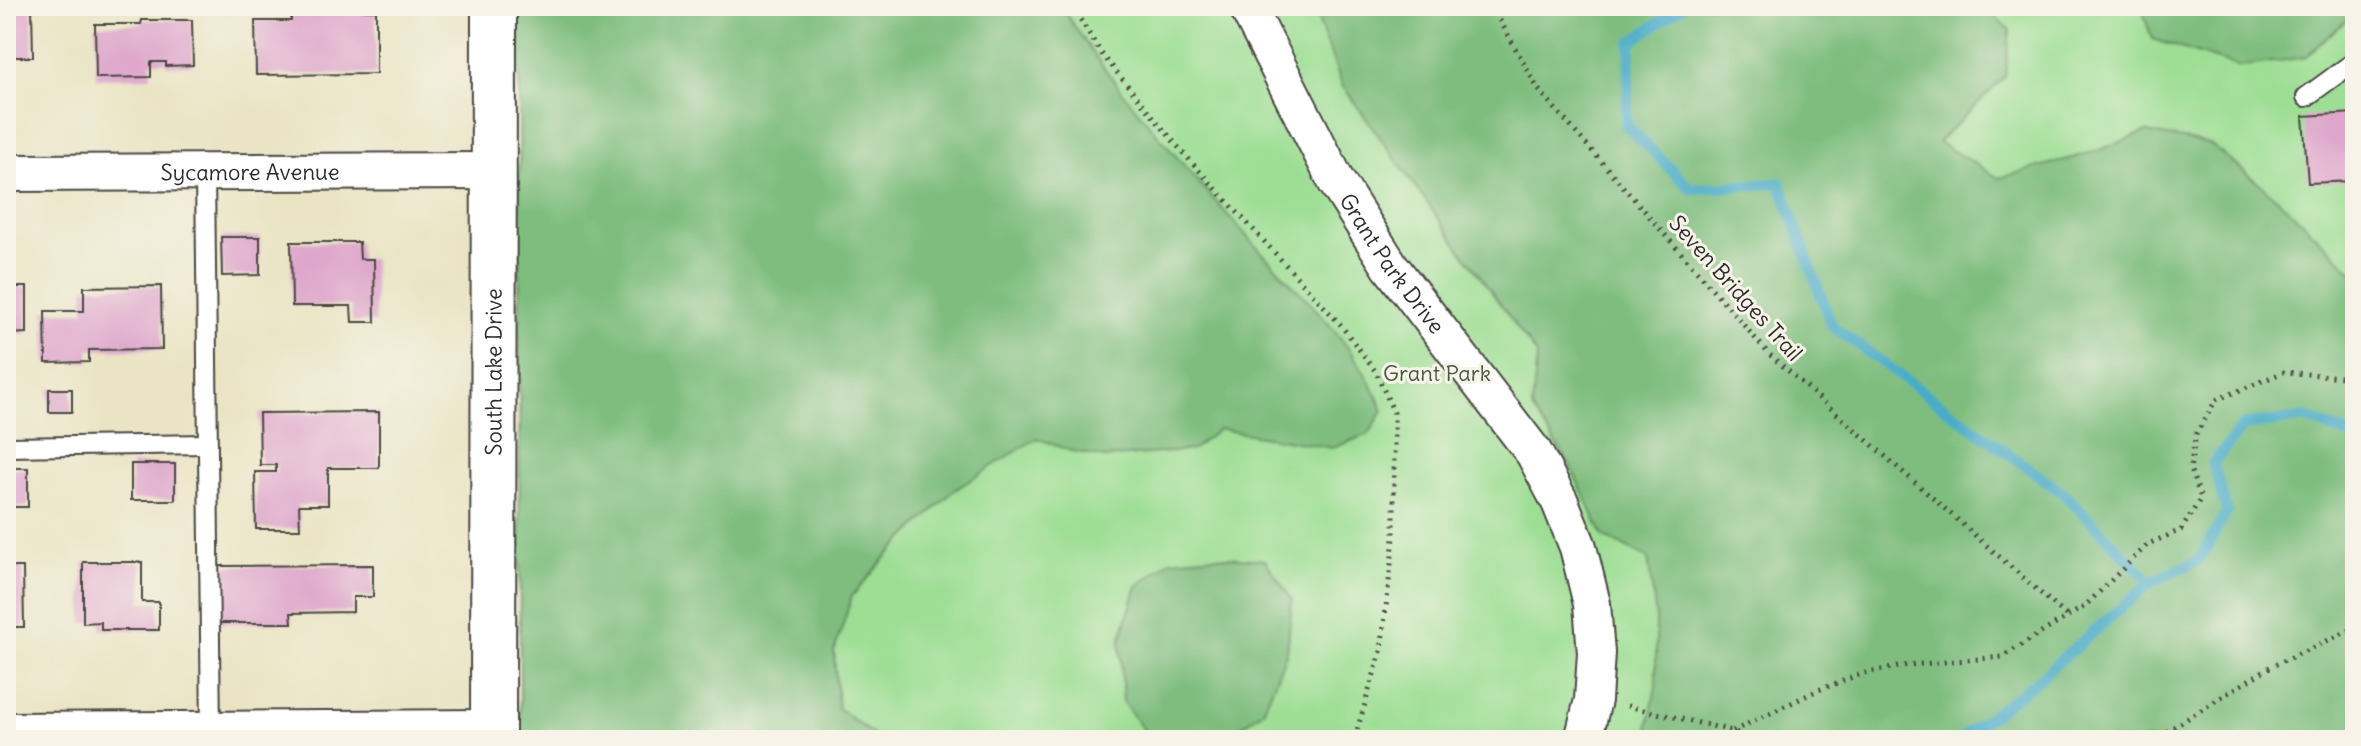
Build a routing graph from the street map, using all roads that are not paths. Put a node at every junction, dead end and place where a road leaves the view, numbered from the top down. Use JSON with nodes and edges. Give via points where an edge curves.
{"nodes":[{"id":1,"x":494,"y":6,"type":"edge"},
{"id":2,"x":1247,"y":6,"type":"edge"},
{"id":3,"x":2355,"y":61,"type":"edge"},
{"id":4,"x":2306,"y":97,"type":"dead end"},
{"id":5,"x":205,"y":171,"type":"junction"},
{"id":6,"x":494,"y":171,"type":"junction"},
{"id":7,"x":6,"y":173,"type":"edge"},
{"id":8,"x":208,"y":444,"type":"junction"},
{"id":9,"x":6,"y":447,"type":"edge"},
{"id":10,"x":6,"y":731,"type":"edge"},
{"id":11,"x":493,"y":734,"type":"edge"},
{"id":12,"x":211,"y":735,"type":"edge"},
{"id":13,"x":1583,"y":740,"type":"edge"}],
"edges":[{"from":1,"to":6,"type":"street","name":"South Lake Drive"},
{"from":2,"to":13,"type":"street","name":"Grant Park Drive","via":[[1344,193],[1390,266],[1534,453],[1560,502],[1592,604],[1593,700]]},
{"from":3,"to":4,"type":"lane"},
{"from":5,"to":6,"type":"street","name":"Sycamore Avenue"},
{"from":5,"to":7,"type":"street","name":"Sycamore Avenue"},
{"from":5,"to":8,"type":"lane"},
{"from":6,"to":11,"type":"street","name":"South Lake Drive"},
{"from":8,"to":9,"type":"lane"},
{"from":8,"to":12,"type":"lane"},
{"from":10,"to":12,"type":"street"},
{"from":11,"to":12,"type":"street"}]}
